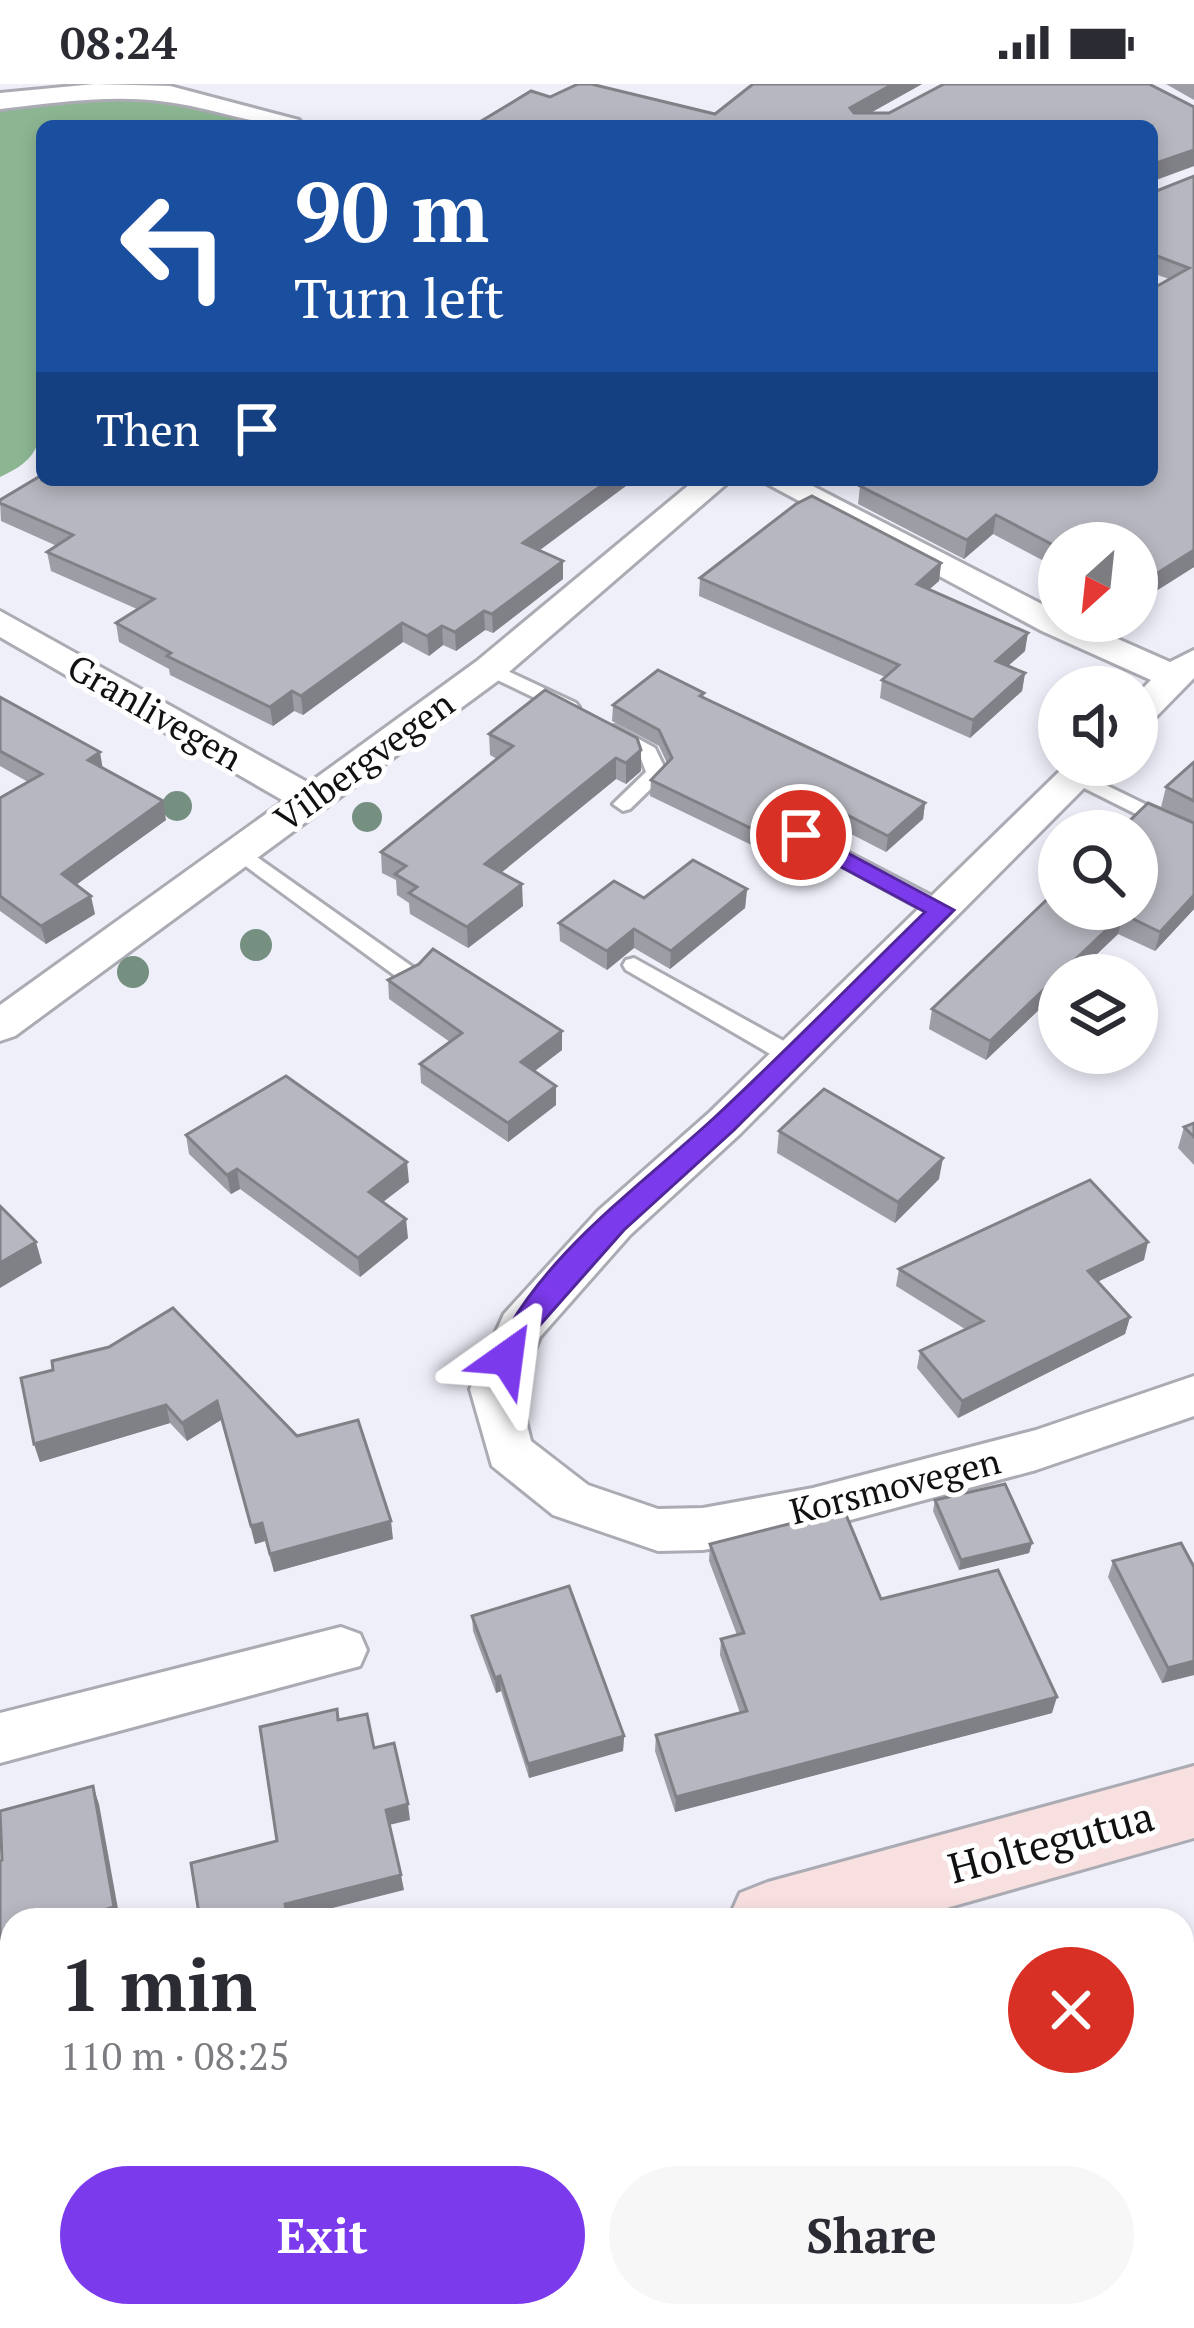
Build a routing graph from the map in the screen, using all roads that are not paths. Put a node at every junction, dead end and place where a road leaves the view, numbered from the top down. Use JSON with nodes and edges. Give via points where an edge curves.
{"nodes":[{"id":1,"x":0,"y":101,"type":"edge"},
{"id":2,"x":268,"y":120,"type":"edge"},
{"id":3,"x":709,"y":486,"type":"edge"},
{"id":4,"x":788,"y":486,"type":"edge"},
{"id":5,"x":0,"y":622,"type":"edge"},
{"id":6,"x":490,"y":669,"type":"junction"},
{"id":7,"x":1187,"y":673,"type":"edge"},
{"id":8,"x":1158,"y":697,"type":"edge"},
{"id":9,"x":1067,"y":786,"type":"edge"},
{"id":10,"x":1108,"y":786,"type":"edge"},
{"id":11,"x":311,"y":800,"type":"junction"},
{"id":12,"x":623,"y":804,"type":"dead end"},
{"id":13,"x":801,"y":835,"type":"dead end"},
{"id":14,"x":1194,"y":836,"type":"edge"},
{"id":15,"x":240,"y":852,"type":"junction"},
{"id":16,"x":941,"y":910,"type":"junction"},
{"id":17,"x":634,"y":965,"type":"dead end"},
{"id":18,"x":409,"y":975,"type":"edge"},
{"id":19,"x":0,"y":1026,"type":"edge"},
{"id":20,"x":792,"y":1056,"type":"junction"},
{"id":21,"x":1193,"y":1399,"type":"edge"},
{"id":22,"x":341,"y":1650,"type":"dead end"},
{"id":23,"x":0,"y":1738,"type":"edge"},
{"id":24,"x":1194,"y":1802,"type":"edge"},
{"id":25,"x":811,"y":1908,"type":"edge"}],
"edges":[{"from":1,"to":2,"type":"street","via":[[115,90],[170,94]]},
{"from":3,"to":6,"type":"street","name":"Vilbergvegen"},
{"from":4,"to":7,"type":"street","via":[[1054,624]]},
{"from":5,"to":11,"type":"street","name":"Granlivegen"},
{"from":6,"to":11,"type":"street","name":"Vilbergvegen"},
{"from":6,"to":12,"type":"lane","via":[[648,752],[657,773]]},
{"from":7,"to":8,"type":"street"},
{"from":9,"to":16,"type":"street","name":"Korsmovegen"},
{"from":10,"to":14,"type":"lane"},
{"from":11,"to":15,"type":"street","name":"Vilbergvegen"},
{"from":13,"to":16,"type":"lane"},
{"from":15,"to":18,"type":"lane"},
{"from":15,"to":19,"type":"street","name":"Vilbergvegen"},
{"from":16,"to":20,"type":"street","name":"Korsmovegen"},
{"from":17,"to":20,"type":"lane"},
{"from":20,"to":21,"type":"street","name":"Korsmovegen","via":[[614,1222],[520,1327],[494,1389],[509,1452],[592,1509],[658,1530],[703,1529],[1036,1450]]},
{"from":22,"to":23,"type":"street"},
{"from":24,"to":25,"type":"main road","name":"Holtegutua"}]}
